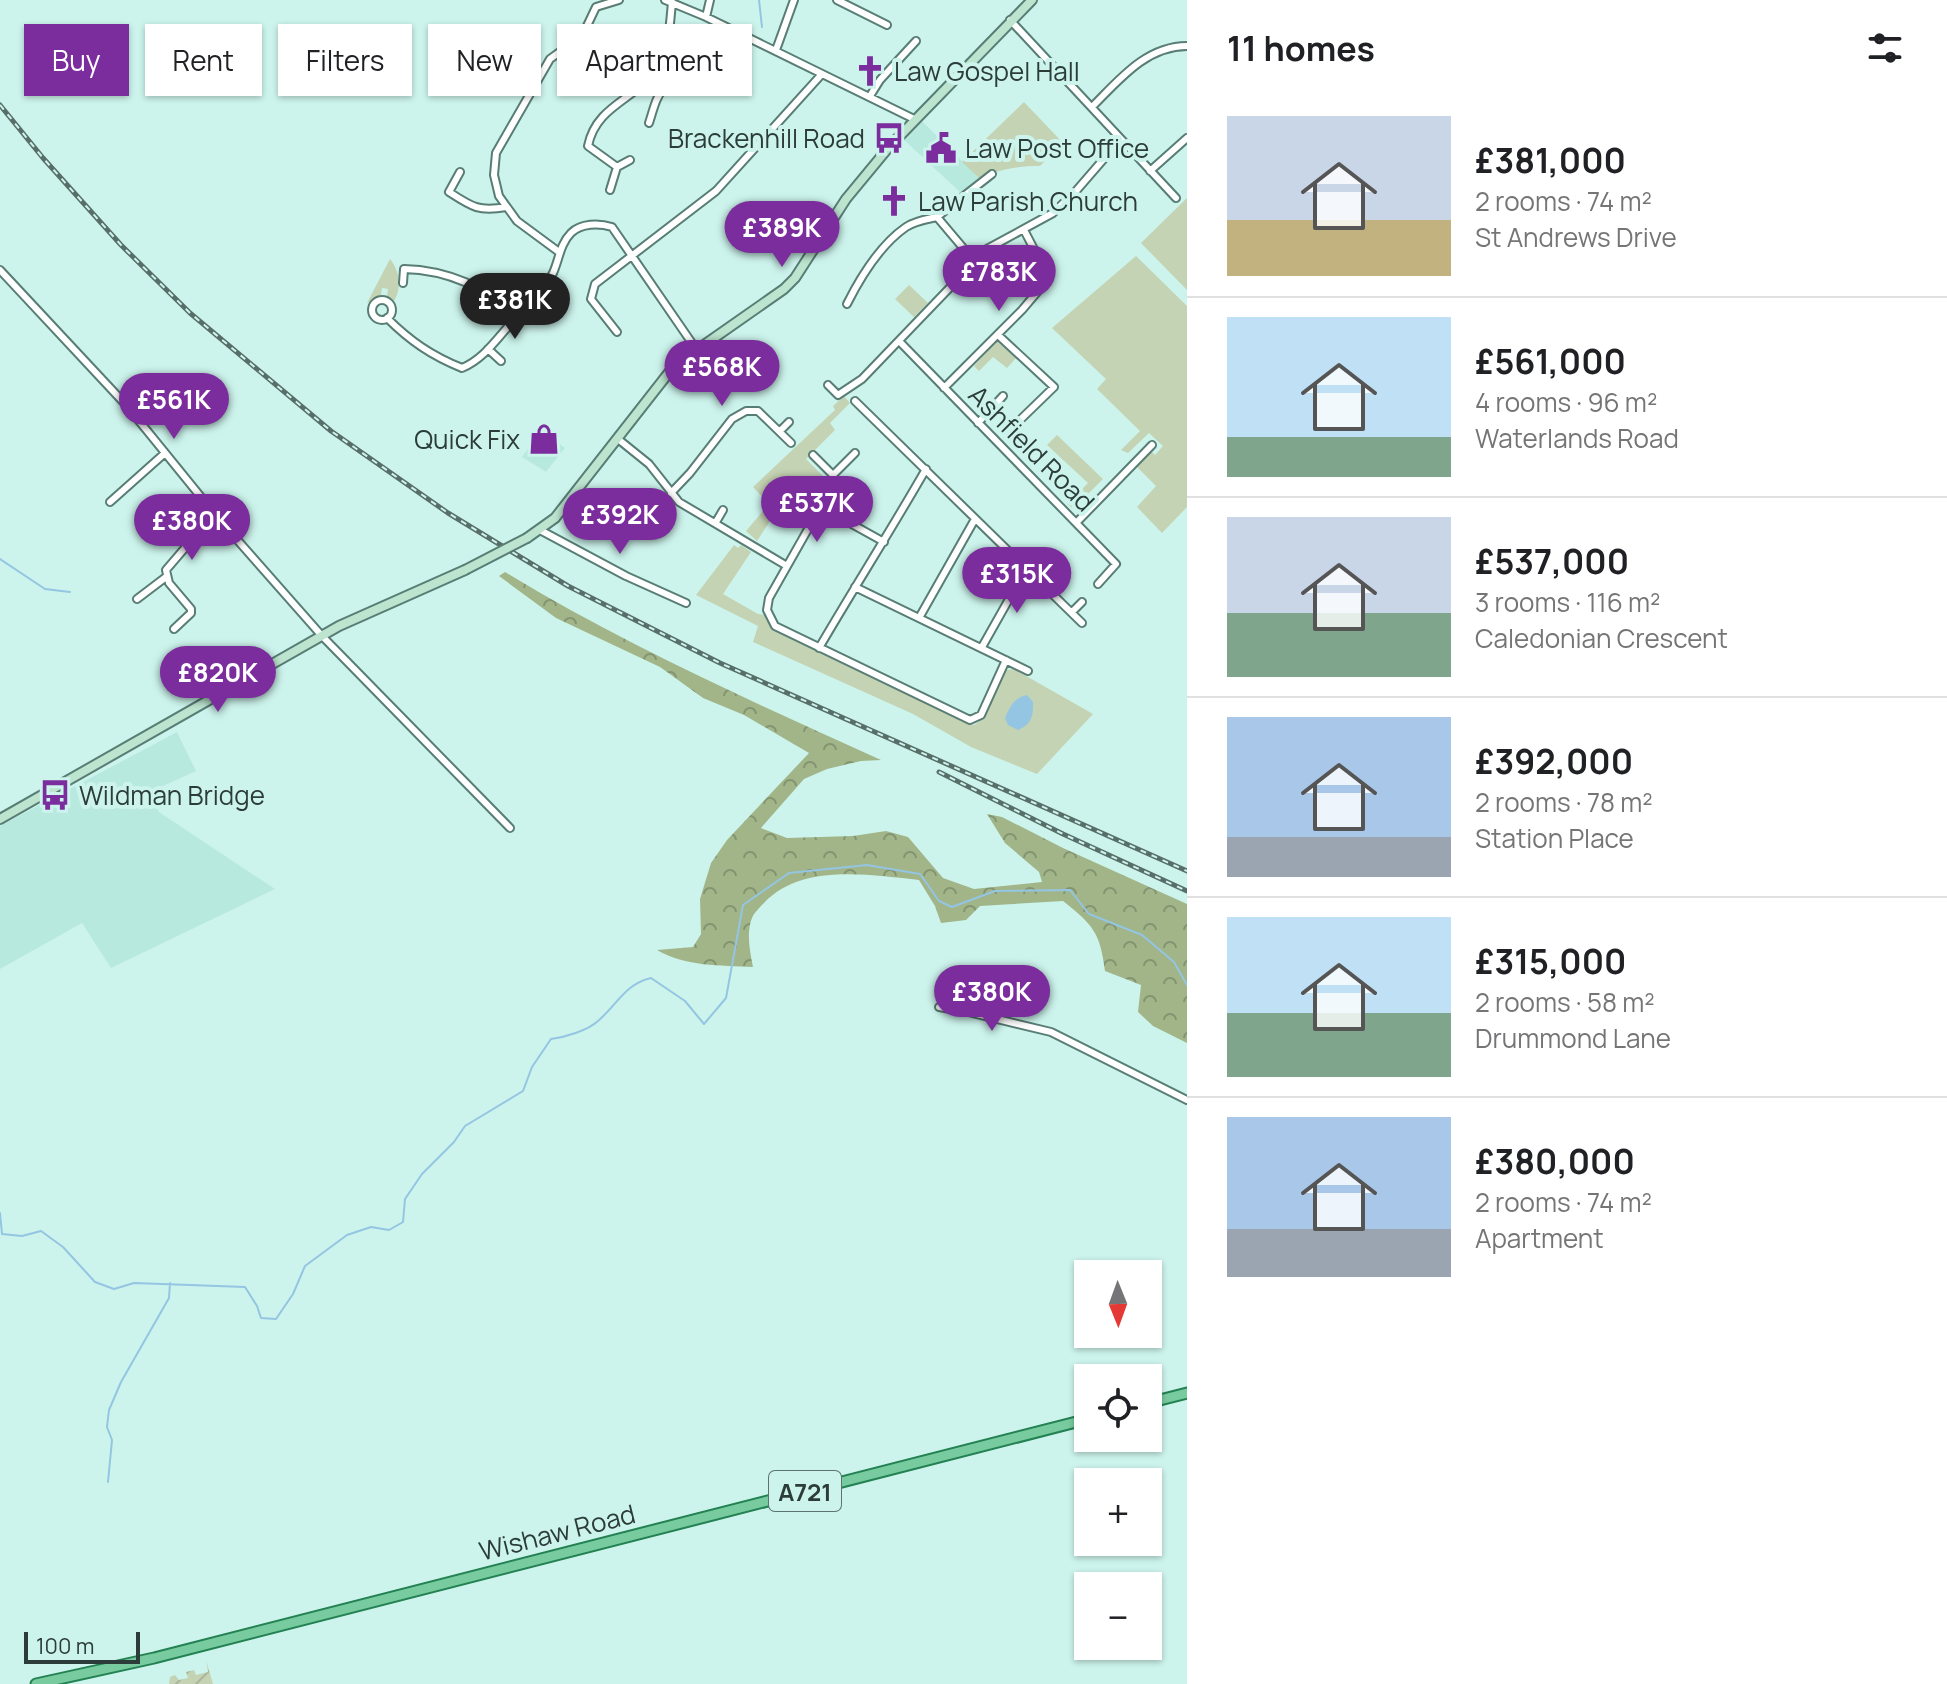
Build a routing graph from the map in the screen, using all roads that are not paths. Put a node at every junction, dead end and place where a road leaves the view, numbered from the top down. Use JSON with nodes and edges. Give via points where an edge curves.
{"nodes":[{"id":1,"x":587,"y":0,"type":"edge"},
{"id":2,"x":619,"y":0,"type":"edge"},
{"id":3,"x":710,"y":0,"type":"edge"},
{"id":4,"x":794,"y":0,"type":"edge"},
{"id":5,"x":837,"y":0,"type":"edge"},
{"id":6,"x":1032,"y":0,"type":"edge"},
{"id":7,"x":668,"y":1,"type":"edge"},
{"id":8,"x":596,"y":7,"type":"junction"},
{"id":9,"x":706,"y":17,"type":"junction"},
{"id":10,"x":1010,"y":20,"type":"junction"},
{"id":11,"x":666,"y":24,"type":"edge"},
{"id":12,"x":887,"y":25,"type":"dead end"},
{"id":13,"x":916,"y":41,"type":"dead end"},
{"id":14,"x":1187,"y":46,"type":"edge"},
{"id":15,"x":776,"y":50,"type":"junction"},
{"id":16,"x":821,"y":75,"type":"junction"},
{"id":17,"x":625,"y":96,"type":"edge"},
{"id":18,"x":658,"y":96,"type":"edge"},
{"id":19,"x":870,"y":96,"type":"junction"},
{"id":20,"x":1092,"y":107,"type":"junction"},
{"id":21,"x":914,"y":119,"type":"junction"},
{"id":22,"x":649,"y":123,"type":"dead end"},
{"id":23,"x":1187,"y":138,"type":"edge"},
{"id":24,"x":1121,"y":139,"type":"junction"},
{"id":25,"x":630,"y":160,"type":"dead end"},
{"id":26,"x":617,"y":167,"type":"junction"},
{"id":27,"x":1150,"y":171,"type":"junction"},
{"id":28,"x":460,"y":172,"type":"dead end"},
{"id":29,"x":992,"y":174,"type":"dead end"},
{"id":30,"x":440,"y":186,"type":"dead end"},
{"id":31,"x":610,"y":190,"type":"dead end"},
{"id":32,"x":449,"y":192,"type":"junction"},
{"id":33,"x":1176,"y":198,"type":"dead end"},
{"id":34,"x":506,"y":207,"type":"junction"},
{"id":35,"x":937,"y":217,"type":"junction"},
{"id":36,"x":1024,"y":230,"type":"junction"},
{"id":37,"x":559,"y":252,"type":"junction"},
{"id":38,"x":632,"y":254,"type":"junction"},
{"id":39,"x":398,"y":261,"type":"dead end"},
{"id":40,"x":975,"y":262,"type":"junction"},
{"id":41,"x":404,"y":269,"type":"junction"},
{"id":42,"x":0,"y":270,"type":"edge"},
{"id":43,"x":403,"y":283,"type":"dead end"},
{"id":44,"x":847,"y":304,"type":"dead end"},
{"id":45,"x":519,"y":314,"type":"junction"},
{"id":46,"x":387,"y":318,"type":"dead end"},
{"id":47,"x":617,"y":332,"type":"dead end"},
{"id":48,"x":998,"y":335,"type":"junction"},
{"id":49,"x":900,"y":342,"type":"junction"},
{"id":50,"x":488,"y":349,"type":"junction"},
{"id":51,"x":696,"y":349,"type":"junction"},
{"id":52,"x":501,"y":361,"type":"dead end"},
{"id":53,"x":828,"y":385,"type":"dead end"},
{"id":54,"x":944,"y":388,"type":"junction"},
{"id":55,"x":838,"y":395,"type":"junction"},
{"id":56,"x":1003,"y":396,"type":"dead end"},
{"id":57,"x":855,"y":401,"type":"dead end"},
{"id":58,"x":830,"y":403,"type":"dead end"},
{"id":59,"x":1021,"y":419,"type":"dead end"},
{"id":60,"x":789,"y":422,"type":"dead end"},
{"id":61,"x":978,"y":423,"type":"junction"},
{"id":62,"x":780,"y":431,"type":"junction"},
{"id":63,"x":618,"y":439,"type":"junction"},
{"id":64,"x":791,"y":443,"type":"dead end"},
{"id":65,"x":1152,"y":445,"type":"dead end"},
{"id":66,"x":165,"y":453,"type":"junction"},
{"id":67,"x":855,"y":453,"type":"dead end"},
{"id":68,"x":813,"y":455,"type":"dead end"},
{"id":69,"x":926,"y":469,"type":"junction"},
{"id":70,"x":833,"y":475,"type":"junction"},
{"id":71,"x":671,"y":493,"type":"junction"},
{"id":72,"x":110,"y":502,"type":"dead end"},
{"id":73,"x":821,"y":507,"type":"junction"},
{"id":74,"x":723,"y":510,"type":"dead end"},
{"id":75,"x":218,"y":518,"type":"junction"},
{"id":76,"x":975,"y":519,"type":"junction"},
{"id":77,"x":716,"y":522,"type":"junction"},
{"id":78,"x":1077,"y":522,"type":"junction"},
{"id":79,"x":540,"y":530,"type":"junction"},
{"id":80,"x":884,"y":542,"type":"junction"},
{"id":81,"x":787,"y":566,"type":"junction"},
{"id":82,"x":1026,"y":569,"type":"junction"},
{"id":83,"x":166,"y":577,"type":"junction"},
{"id":84,"x":1098,"y":584,"type":"dead end"},
{"id":85,"x":855,"y":587,"type":"junction"},
{"id":86,"x":137,"y":599,"type":"dead end"},
{"id":87,"x":1082,"y":602,"type":"dead end"},
{"id":88,"x":686,"y":603,"type":"dead end"},
{"id":89,"x":1072,"y":612,"type":"junction"},
{"id":90,"x":919,"y":618,"type":"junction"},
{"id":91,"x":1082,"y":623,"type":"dead end"},
{"id":92,"x":174,"y":629,"type":"dead end"},
{"id":93,"x":322,"y":636,"type":"junction"},
{"id":94,"x":982,"y":647,"type":"junction"},
{"id":95,"x":819,"y":648,"type":"junction"},
{"id":96,"x":1006,"y":660,"type":"junction"},
{"id":97,"x":1028,"y":671,"type":"dead end"},
{"id":98,"x":0,"y":819,"type":"edge"},
{"id":99,"x":510,"y":828,"type":"dead end"},
{"id":100,"x":939,"y":1007,"type":"dead end"},
{"id":101,"x":1187,"y":1100,"type":"edge"},
{"id":102,"x":1187,"y":1393,"type":"edge"},
{"id":103,"x":1162,"y":1399,"type":"edge"},
{"id":104,"x":1074,"y":1423,"type":"edge"},
{"id":105,"x":36,"y":1684,"type":"edge"}],
"edges":[{"from":1,"to":8,"type":"street"},
{"from":2,"to":8,"type":"street"},
{"from":3,"to":9,"type":"street"},
{"from":4,"to":15,"type":"street"},
{"from":5,"to":12,"type":"street"},
{"from":6,"to":10,"type":"main road"},
{"from":7,"to":9,"type":"street"},
{"from":7,"to":11,"type":"street"},
{"from":8,"to":34,"type":"street","via":[[586,28],[550,59],[496,153],[494,175]]},
{"from":9,"to":15,"type":"street"},
{"from":10,"to":20,"type":"street"},
{"from":10,"to":21,"type":"main road"},
{"from":13,"to":19,"type":"street"},
{"from":14,"to":20,"type":"street","via":[[1148,55]]},
{"from":15,"to":16,"type":"street"},
{"from":16,"to":19,"type":"street"},
{"from":16,"to":38,"type":"street","via":[[716,191]]},
{"from":17,"to":26,"type":"street","via":[[604,113],[588,146]]},
{"from":18,"to":22,"type":"street"},
{"from":19,"to":21,"type":"street"},
{"from":20,"to":24,"type":"street"},
{"from":21,"to":51,"type":"main road","via":[[846,199],[795,278]]},
{"from":23,"to":27,"type":"street"},
{"from":24,"to":27,"type":"street"},
{"from":24,"to":36,"type":"street","via":[[1053,213]]},
{"from":25,"to":26,"type":"street"},
{"from":26,"to":31,"type":"street"},
{"from":27,"to":33,"type":"street"},
{"from":28,"to":32,"type":"street"},
{"from":29,"to":35,"type":"street"},
{"from":30,"to":32,"type":"street"},
{"from":32,"to":34,"type":"street","via":[[471,207]]},
{"from":34,"to":37,"type":"street"},
{"from":35,"to":40,"type":"street"},
{"from":35,"to":44,"type":"street","via":[[908,225],[895,237],[862,274]]},
{"from":36,"to":40,"type":"street","via":[[987,249]]},
{"from":36,"to":48,"type":"street","via":[[1049,278]]},
{"from":37,"to":38,"type":"street","via":[[572,232],[602,224],[612,227]]},
{"from":37,"to":45,"type":"street","via":[[537,299]]},
{"from":38,"to":47,"type":"street","via":[[595,284],[591,299]]},
{"from":38,"to":51,"type":"street"},
{"from":39,"to":41,"type":"street"},
{"from":40,"to":49,"type":"street"},
{"from":41,"to":43,"type":"street"},
{"from":41,"to":45,"type":"street","via":[[433,270],[490,292]]},
{"from":42,"to":66,"type":"street"},
{"from":45,"to":50,"type":"street"},
{"from":46,"to":50,"type":"street","via":[[404,336],[462,368]]},
{"from":48,"to":54,"type":"street"},
{"from":48,"to":59,"type":"street","via":[[1054,387]]},
{"from":49,"to":54,"type":"street","name":"Ashfield Road"},
{"from":49,"to":55,"type":"street"},
{"from":50,"to":52,"type":"street"},
{"from":51,"to":63,"type":"main road","via":[[666,375]]},
{"from":53,"to":55,"type":"street"},
{"from":54,"to":61,"type":"street","name":"Ashfield Road"},
{"from":55,"to":58,"type":"street"},
{"from":56,"to":61,"type":"street"},
{"from":57,"to":69,"type":"street"},
{"from":60,"to":62,"type":"street"},
{"from":61,"to":78,"type":"street","name":"Ashfield Road"},
{"from":62,"to":64,"type":"street"},
{"from":62,"to":71,"type":"street","via":[[758,411],[739,414]]},
{"from":63,"to":71,"type":"street","via":[[649,464]]},
{"from":63,"to":79,"type":"main road"},
{"from":65,"to":78,"type":"street"},
{"from":66,"to":72,"type":"street"},
{"from":66,"to":75,"type":"street"},
{"from":67,"to":70,"type":"street"},
{"from":68,"to":70,"type":"street"},
{"from":69,"to":76,"type":"street"},
{"from":69,"to":80,"type":"street"},
{"from":70,"to":73,"type":"street"},
{"from":71,"to":77,"type":"street"},
{"from":73,"to":80,"type":"street"},
{"from":73,"to":81,"type":"street"},
{"from":74,"to":77,"type":"street"},
{"from":75,"to":83,"type":"street","via":[[190,542]]},
{"from":75,"to":93,"type":"street"},
{"from":76,"to":82,"type":"street"},
{"from":76,"to":90,"type":"street"},
{"from":77,"to":81,"type":"street"},
{"from":78,"to":84,"type":"street","name":"Ashfield Road","via":[[1116,564]]},
{"from":79,"to":88,"type":"street"},
{"from":79,"to":93,"type":"main road","bridge":true},
{"from":80,"to":85,"type":"street"},
{"from":81,"to":95,"type":"street","via":[[769,598],[769,616],[779,629]]},
{"from":82,"to":89,"type":"street"},
{"from":82,"to":94,"type":"street"},
{"from":83,"to":86,"type":"street"},
{"from":83,"to":92,"type":"street","via":[[191,609]]},
{"from":85,"to":90,"type":"street"},
{"from":85,"to":95,"type":"street"},
{"from":87,"to":89,"type":"street"},
{"from":89,"to":91,"type":"street"},
{"from":90,"to":94,"type":"street"},
{"from":93,"to":98,"type":"main road"},
{"from":93,"to":99,"type":"street"},
{"from":94,"to":96,"type":"street"},
{"from":95,"to":96,"type":"street","via":[[970,720],[981,715]]},
{"from":96,"to":97,"type":"street"},
{"from":100,"to":101,"type":"street","via":[[1051,1032]]},
{"from":102,"to":103,"type":"main road"},
{"from":104,"to":105,"type":"main road","name":"Wishaw Road","number":"A721"}]}
